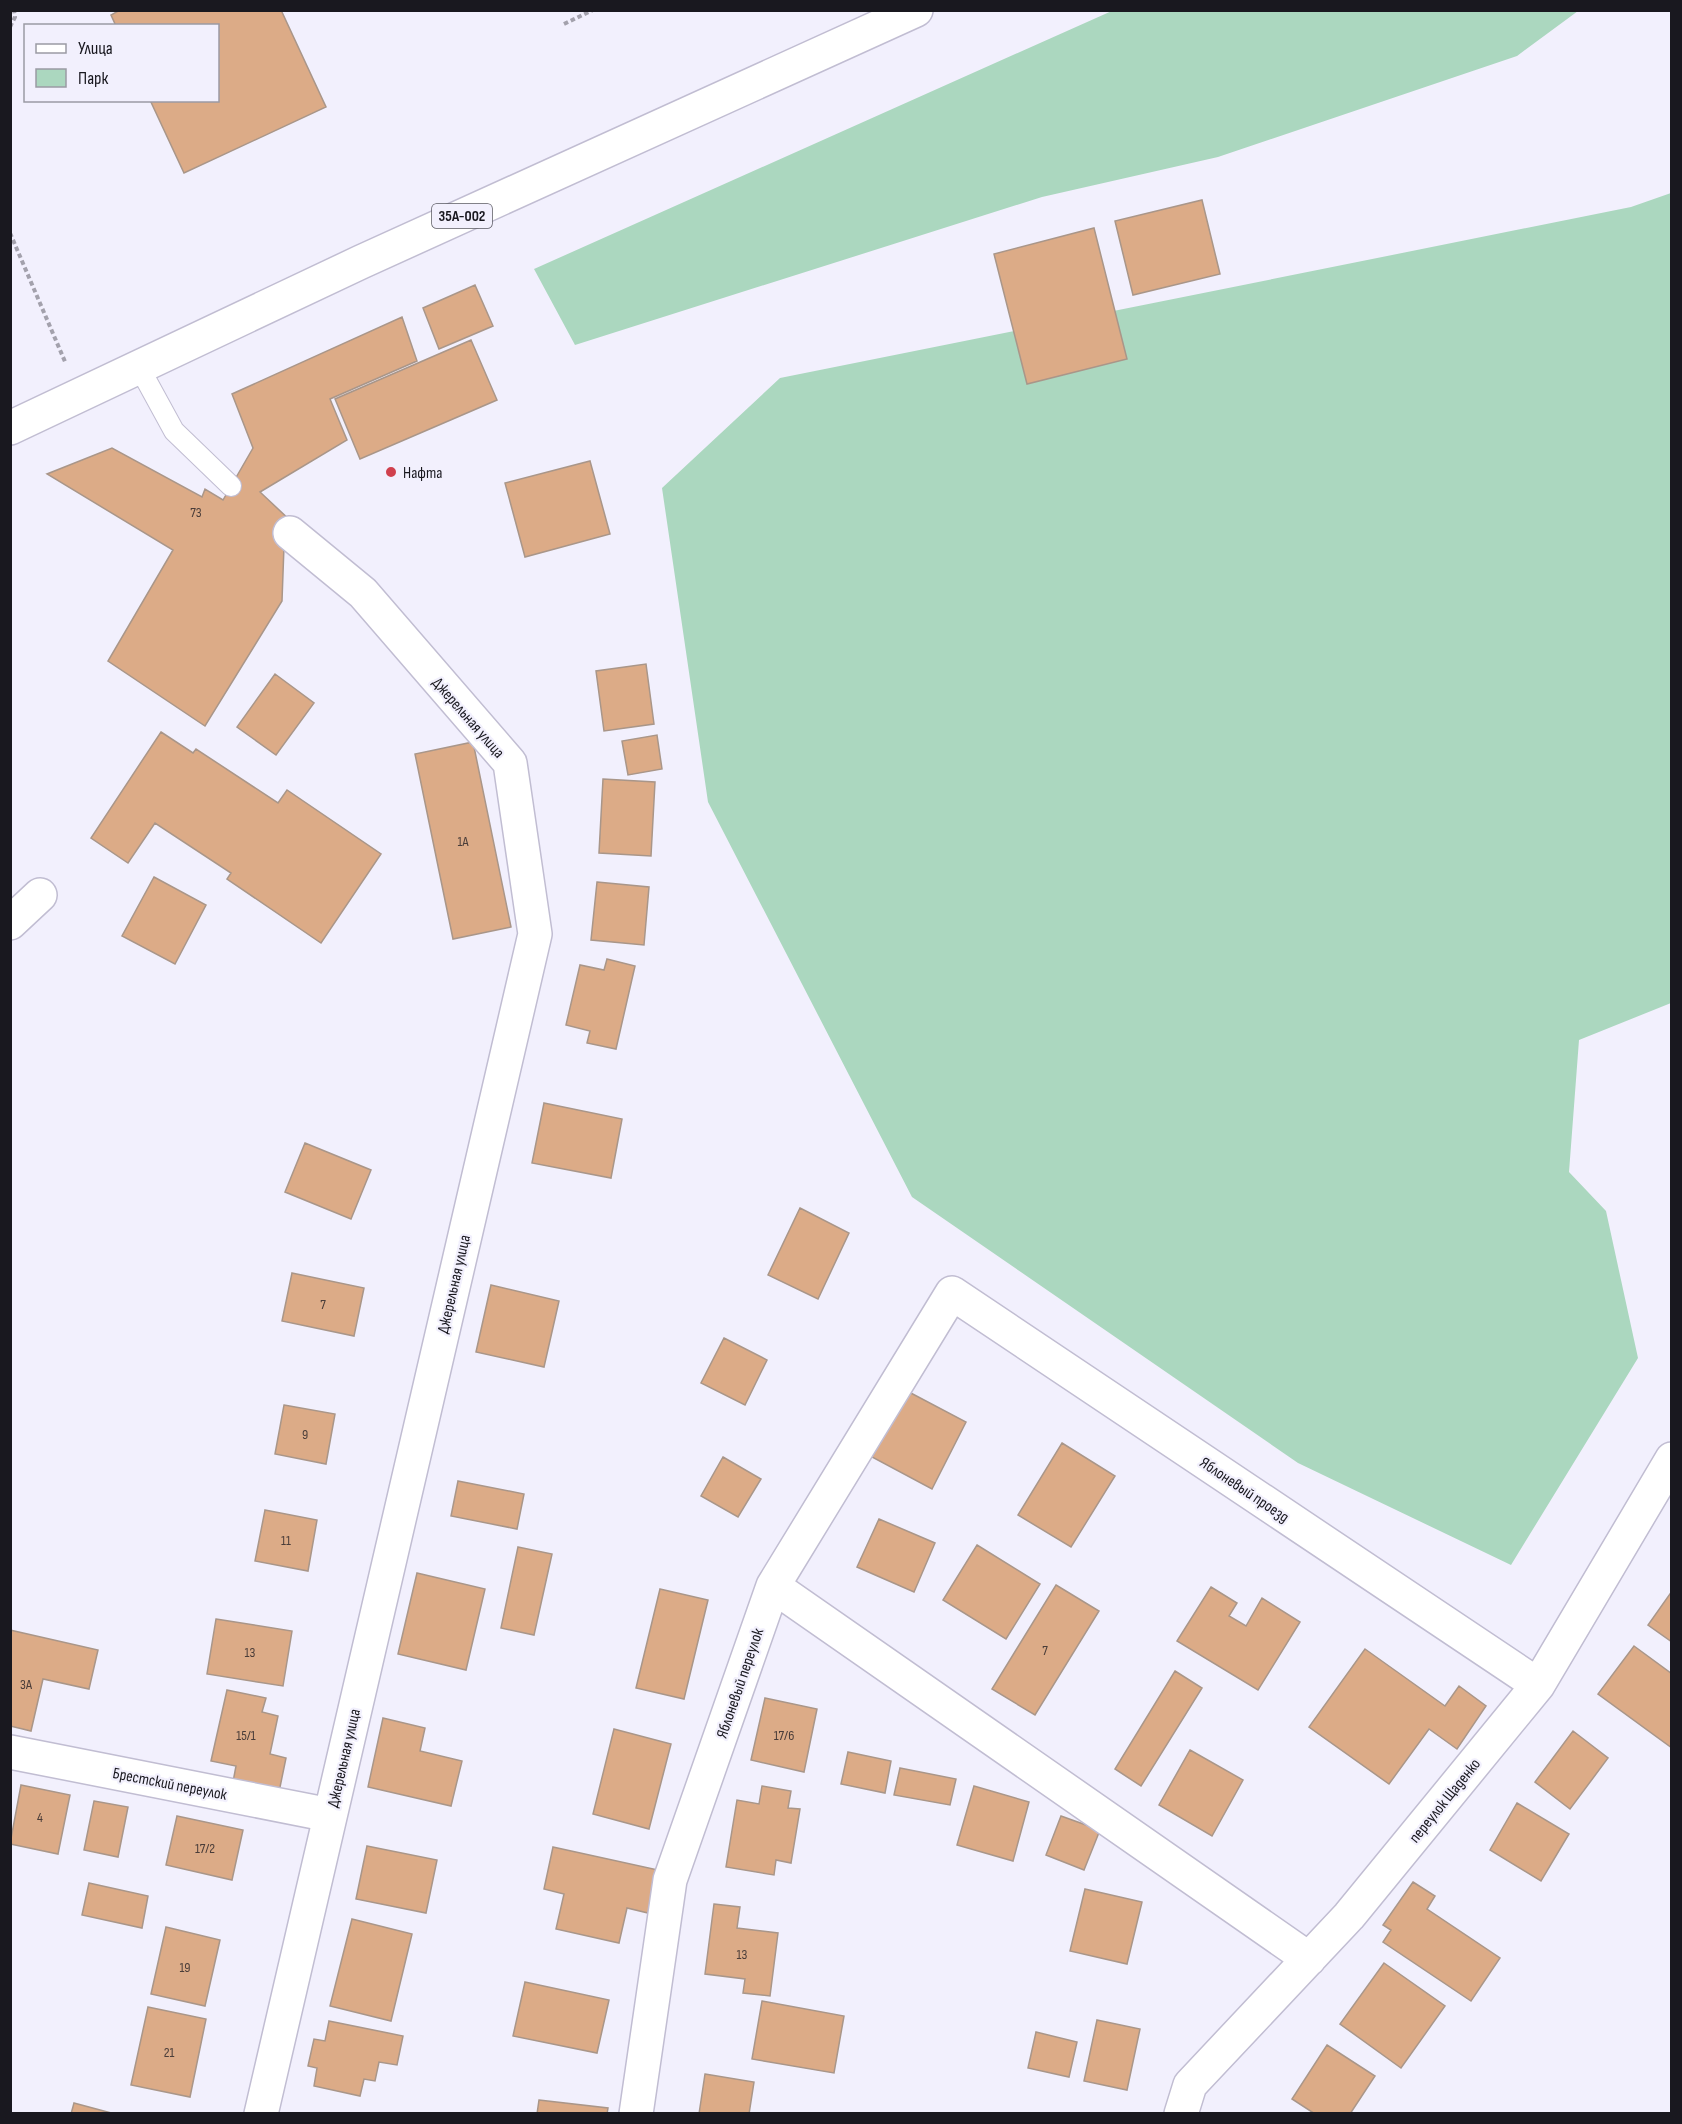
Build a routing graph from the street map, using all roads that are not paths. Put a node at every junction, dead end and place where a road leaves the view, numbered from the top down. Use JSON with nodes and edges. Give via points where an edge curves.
{"nodes":[{"id":1,"x":916,"y":10,"type":"edge"},
{"id":2,"x":139,"y":367,"type":"junction"},
{"id":3,"x":10,"y":428,"type":"edge"},
{"id":4,"x":231,"y":486,"type":"dead end"},
{"id":5,"x":290,"y":533,"type":"dead end"},
{"id":6,"x":40,"y":895,"type":"dead end"},
{"id":7,"x":10,"y":923,"type":"edge"},
{"id":8,"x":952,"y":1293,"type":"joint"},
{"id":9,"x":1671,"y":1459,"type":"edge"},
{"id":10,"x":773,"y":1586,"type":"junction"},
{"id":11,"x":1538,"y":1686,"type":"junction"},
{"id":12,"x":10,"y":1752,"type":"edge"},
{"id":13,"x":330,"y":1815,"type":"junction"},
{"id":14,"x":1309,"y":1959,"type":"junction"},
{"id":15,"x":261,"y":2114,"type":"edge"},
{"id":16,"x":636,"y":2114,"type":"edge"},
{"id":17,"x":1181,"y":2114,"type":"edge"}],
"edges":[{"from":1,"to":2,"type":"street","number":"35А-002"},
{"from":2,"to":3,"type":"street","number":"35А-002"},
{"from":2,"to":4,"type":"lane","via":[[174,431]]},
{"from":5,"to":13,"type":"street","name":"Джерельная улица","via":[[363,593],[510,763],[535,934]]},
{"from":6,"to":7,"type":"street"},
{"from":8,"to":10,"type":"street","name":"Яблоневый переулок"},
{"from":8,"to":11,"type":"street","name":"Яблоневый проезд"},
{"from":9,"to":11,"type":"street","name":"переулок Щаденко"},
{"from":10,"to":14,"type":"street"},
{"from":10,"to":16,"type":"street","name":"Яблоневый переулок","via":[[670,1880]]},
{"from":11,"to":14,"type":"street","name":"переулок Щаденко"},
{"from":12,"to":13,"type":"street","name":"Брестский переулок"},
{"from":13,"to":15,"type":"street","name":"Джерельная улица"},
{"from":14,"to":17,"type":"street","name":"переулок Щаденко","via":[[1190,2085]]}]}
